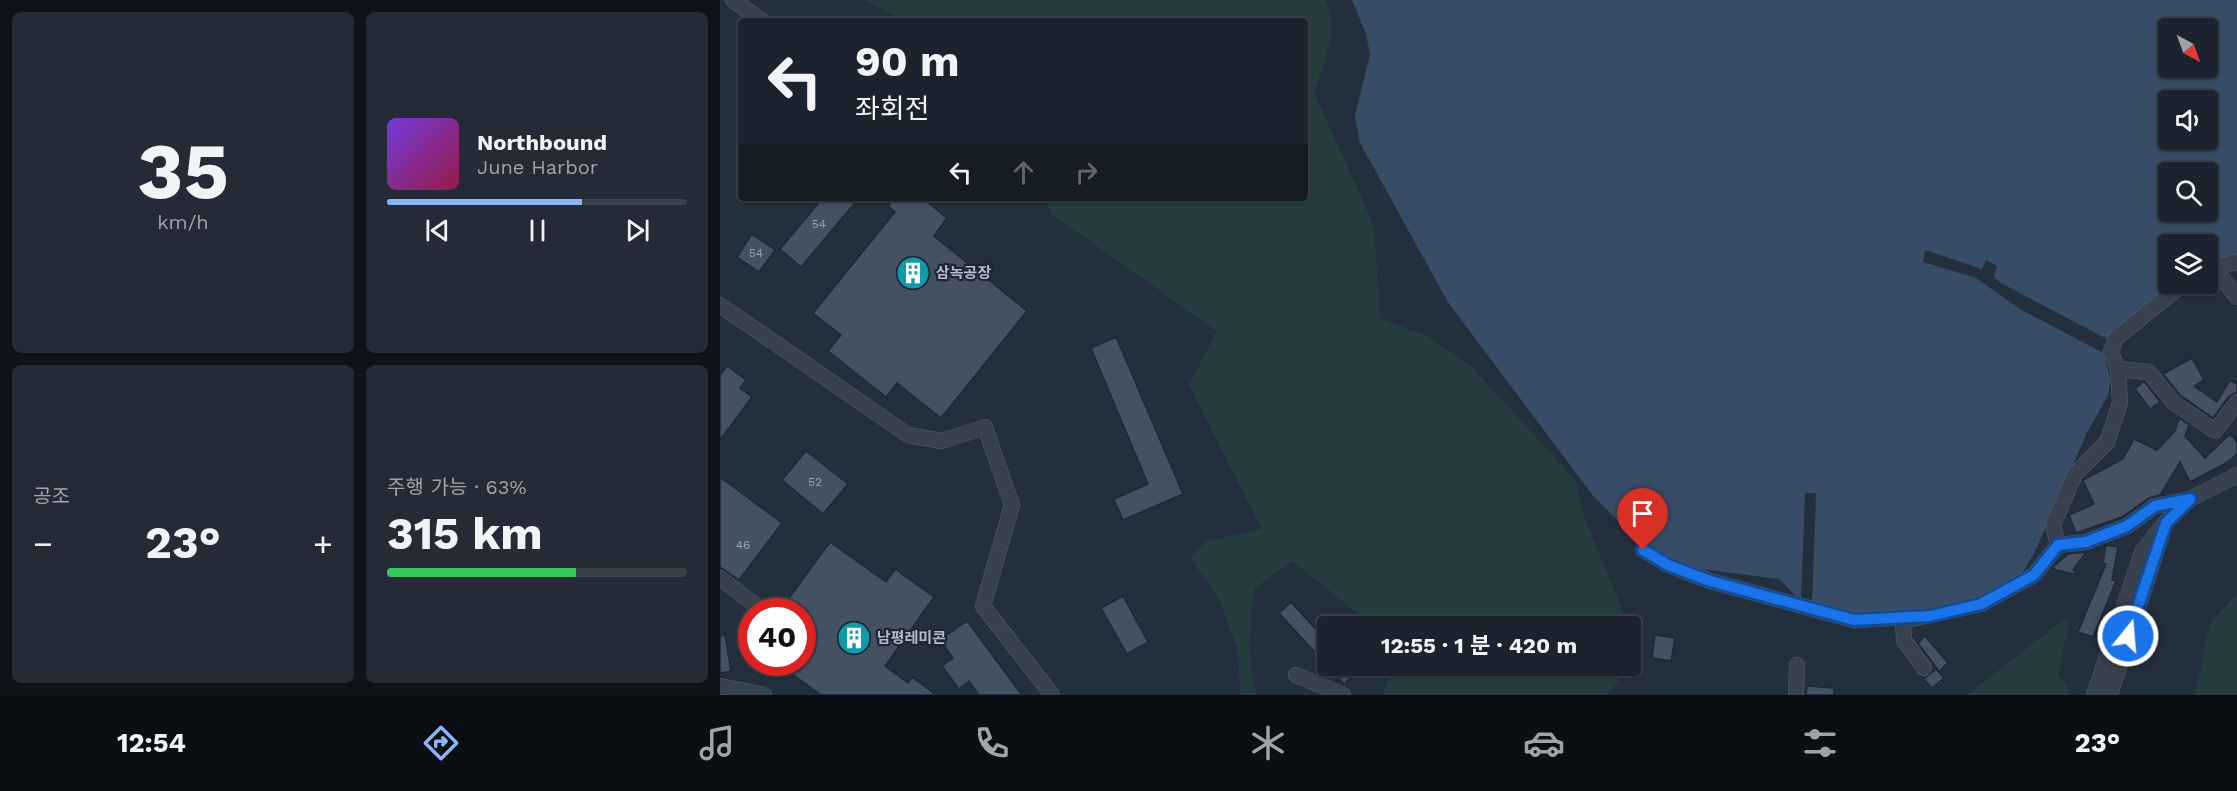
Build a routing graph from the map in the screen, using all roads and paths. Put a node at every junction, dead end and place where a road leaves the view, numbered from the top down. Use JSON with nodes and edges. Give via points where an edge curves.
{"nodes":[{"id":1,"x":733,"y":0,"type":"edge"},
{"id":2,"x":758,"y":18,"type":"edge"},
{"id":3,"x":2237,"y":262,"type":"edge"},
{"id":4,"x":2218,"y":266,"type":"edge"},
{"id":5,"x":2218,"y":276,"type":"edge"},
{"id":6,"x":2171,"y":294,"type":"edge"},
{"id":7,"x":2237,"y":297,"type":"edge"},
{"id":8,"x":720,"y":305,"type":"edge"},
{"id":9,"x":2118,"y":369,"type":"junction"},
{"id":10,"x":2237,"y":402,"type":"edge"},
{"id":11,"x":2237,"y":475,"type":"edge"},
{"id":12,"x":2190,"y":499,"type":"junction"},
{"id":13,"x":2166,"y":523,"type":"junction"},
{"id":14,"x":2058,"y":545,"type":"junction"},
{"id":15,"x":1643,"y":550,"type":"dead end"},
{"id":16,"x":720,"y":578,"type":"edge"},
{"id":17,"x":747,"y":598,"type":"edge"},
{"id":18,"x":1930,"y":616,"type":"junction"},
{"id":19,"x":1797,"y":665,"type":"dead end"},
{"id":20,"x":1924,"y":668,"type":"dead end"},
{"id":21,"x":1296,"y":675,"type":"dead end"},
{"id":22,"x":720,"y":686,"type":"edge"},
{"id":23,"x":764,"y":695,"type":"edge"},
{"id":24,"x":1052,"y":695,"type":"edge"},
{"id":25,"x":1343,"y":695,"type":"edge"},
{"id":26,"x":1796,"y":695,"type":"edge"},
{"id":27,"x":2094,"y":695,"type":"edge"},
{"id":28,"x":2110,"y":695,"type":"edge"}],
"edges":[{"from":1,"to":2,"type":"street"},
{"from":3,"to":4,"type":"street"},
{"from":5,"to":7,"type":"street"},
{"from":6,"to":9,"type":"street","via":[[2116,338],[2111,352]]},
{"from":8,"to":24,"type":"street","via":[[908,435],[942,441],[984,427],[1012,505],[983,606]]},
{"from":9,"to":10,"type":"street","via":[[2149,372],[2173,402],[2215,431]]},
{"from":9,"to":14,"type":"street","via":[[2117,413],[2107,442],[2075,474],[2053,525]]},
{"from":11,"to":12,"type":"street"},
{"from":12,"to":13,"type":"street"},
{"from":12,"to":14,"type":"street","via":[[2155,506],[2127,526],[2086,542]]},
{"from":13,"to":27,"type":"street","via":[[2142,552]]},
{"from":13,"to":28,"type":"street"},
{"from":14,"to":18,"type":"street","via":[[2034,575],[1981,604]]},
{"from":15,"to":18,"type":"street","via":[[1668,565],[1710,581],[1854,620]]},
{"from":16,"to":17,"type":"street"},
{"from":18,"to":20,"type":"street","via":[[1903,621],[1904,640]]},
{"from":19,"to":26,"type":"street"},
{"from":21,"to":25,"type":"street"},
{"from":22,"to":23,"type":"street"}]}
